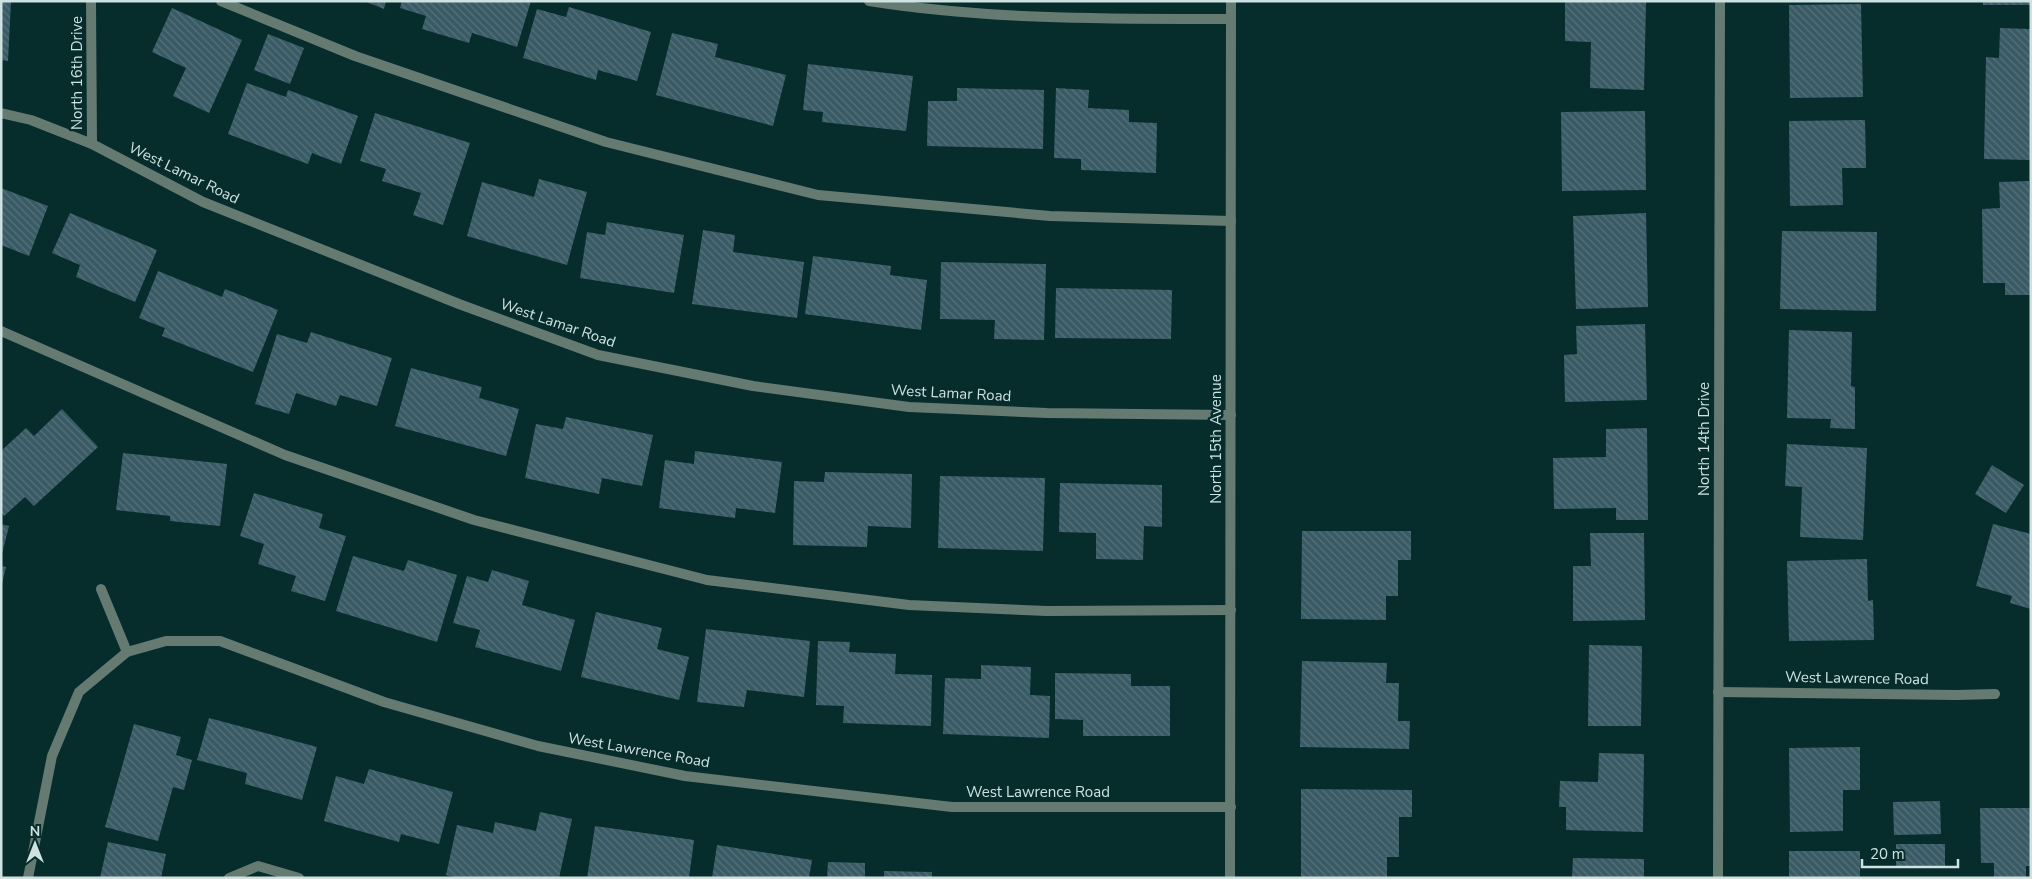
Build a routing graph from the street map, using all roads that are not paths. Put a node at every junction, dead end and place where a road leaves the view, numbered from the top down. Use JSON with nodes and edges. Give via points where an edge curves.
{"nodes":[{"id":1,"x":91,"y":1,"type":"edge"},
{"id":2,"x":221,"y":1,"type":"edge"},
{"id":3,"x":869,"y":1,"type":"edge"},
{"id":4,"x":1231,"y":1,"type":"edge"},
{"id":5,"x":1720,"y":1,"type":"edge"},
{"id":6,"x":1231,"y":19,"type":"junction"},
{"id":7,"x":1,"y":113,"type":"edge"},
{"id":8,"x":92,"y":144,"type":"junction"},
{"id":9,"x":1231,"y":221,"type":"junction"},
{"id":10,"x":1,"y":331,"type":"edge"},
{"id":11,"x":1231,"y":415,"type":"junction"},
{"id":12,"x":101,"y":589,"type":"dead end"},
{"id":13,"x":1231,"y":610,"type":"junction"},
{"id":14,"x":128,"y":652,"type":"junction"},
{"id":15,"x":1718,"y":692,"type":"junction"},
{"id":16,"x":1995,"y":694,"type":"dead end"},
{"id":17,"x":1231,"y":807,"type":"junction"},
{"id":18,"x":28,"y":878,"type":"edge"},
{"id":19,"x":229,"y":878,"type":"edge"},
{"id":20,"x":299,"y":878,"type":"edge"},
{"id":21,"x":1230,"y":878,"type":"edge"},
{"id":22,"x":1718,"y":878,"type":"edge"}],
"edges":[{"from":1,"to":8,"type":"street","name":"North 16th Drive"},
{"from":2,"to":9,"type":"street","via":[[355,56],[606,142],[818,195],[1050,216]]},
{"from":3,"to":6,"type":"street","via":[[987,15],[1113,20]]},
{"from":4,"to":6,"type":"street","name":"North 15th Avenue"},
{"from":5,"to":15,"type":"street","name":"North 14th Drive"},
{"from":6,"to":9,"type":"street","name":"North 15th Avenue"},
{"from":7,"to":8,"type":"street","name":"West Lamar Road","via":[[31,120]]},
{"from":8,"to":11,"type":"street","name":"West Lamar Road","via":[[203,202],[459,304],[598,355],[753,386],[909,407],[1047,413]]},
{"from":9,"to":11,"type":"street","name":"North 15th Avenue"},
{"from":10,"to":13,"type":"street","via":[[286,455],[474,520],[707,580],[909,605],[1047,611]]},
{"from":11,"to":13,"type":"street","name":"North 15th Avenue"},
{"from":12,"to":14,"type":"street"},
{"from":13,"to":17,"type":"street","name":"North 15th Avenue"},
{"from":14,"to":17,"type":"street","name":"West Lawrence Road","via":[[166,641],[220,641],[384,702],[538,746],[686,776],[952,807]]},
{"from":14,"to":18,"type":"street","via":[[78,692],[52,756]]},
{"from":15,"to":16,"type":"street","name":"West Lawrence Road"},
{"from":15,"to":22,"type":"street","name":"North 14th Drive"},
{"from":17,"to":21,"type":"street","name":"North 15th Avenue"},
{"from":19,"to":20,"type":"street","via":[[258,866]]}]}
